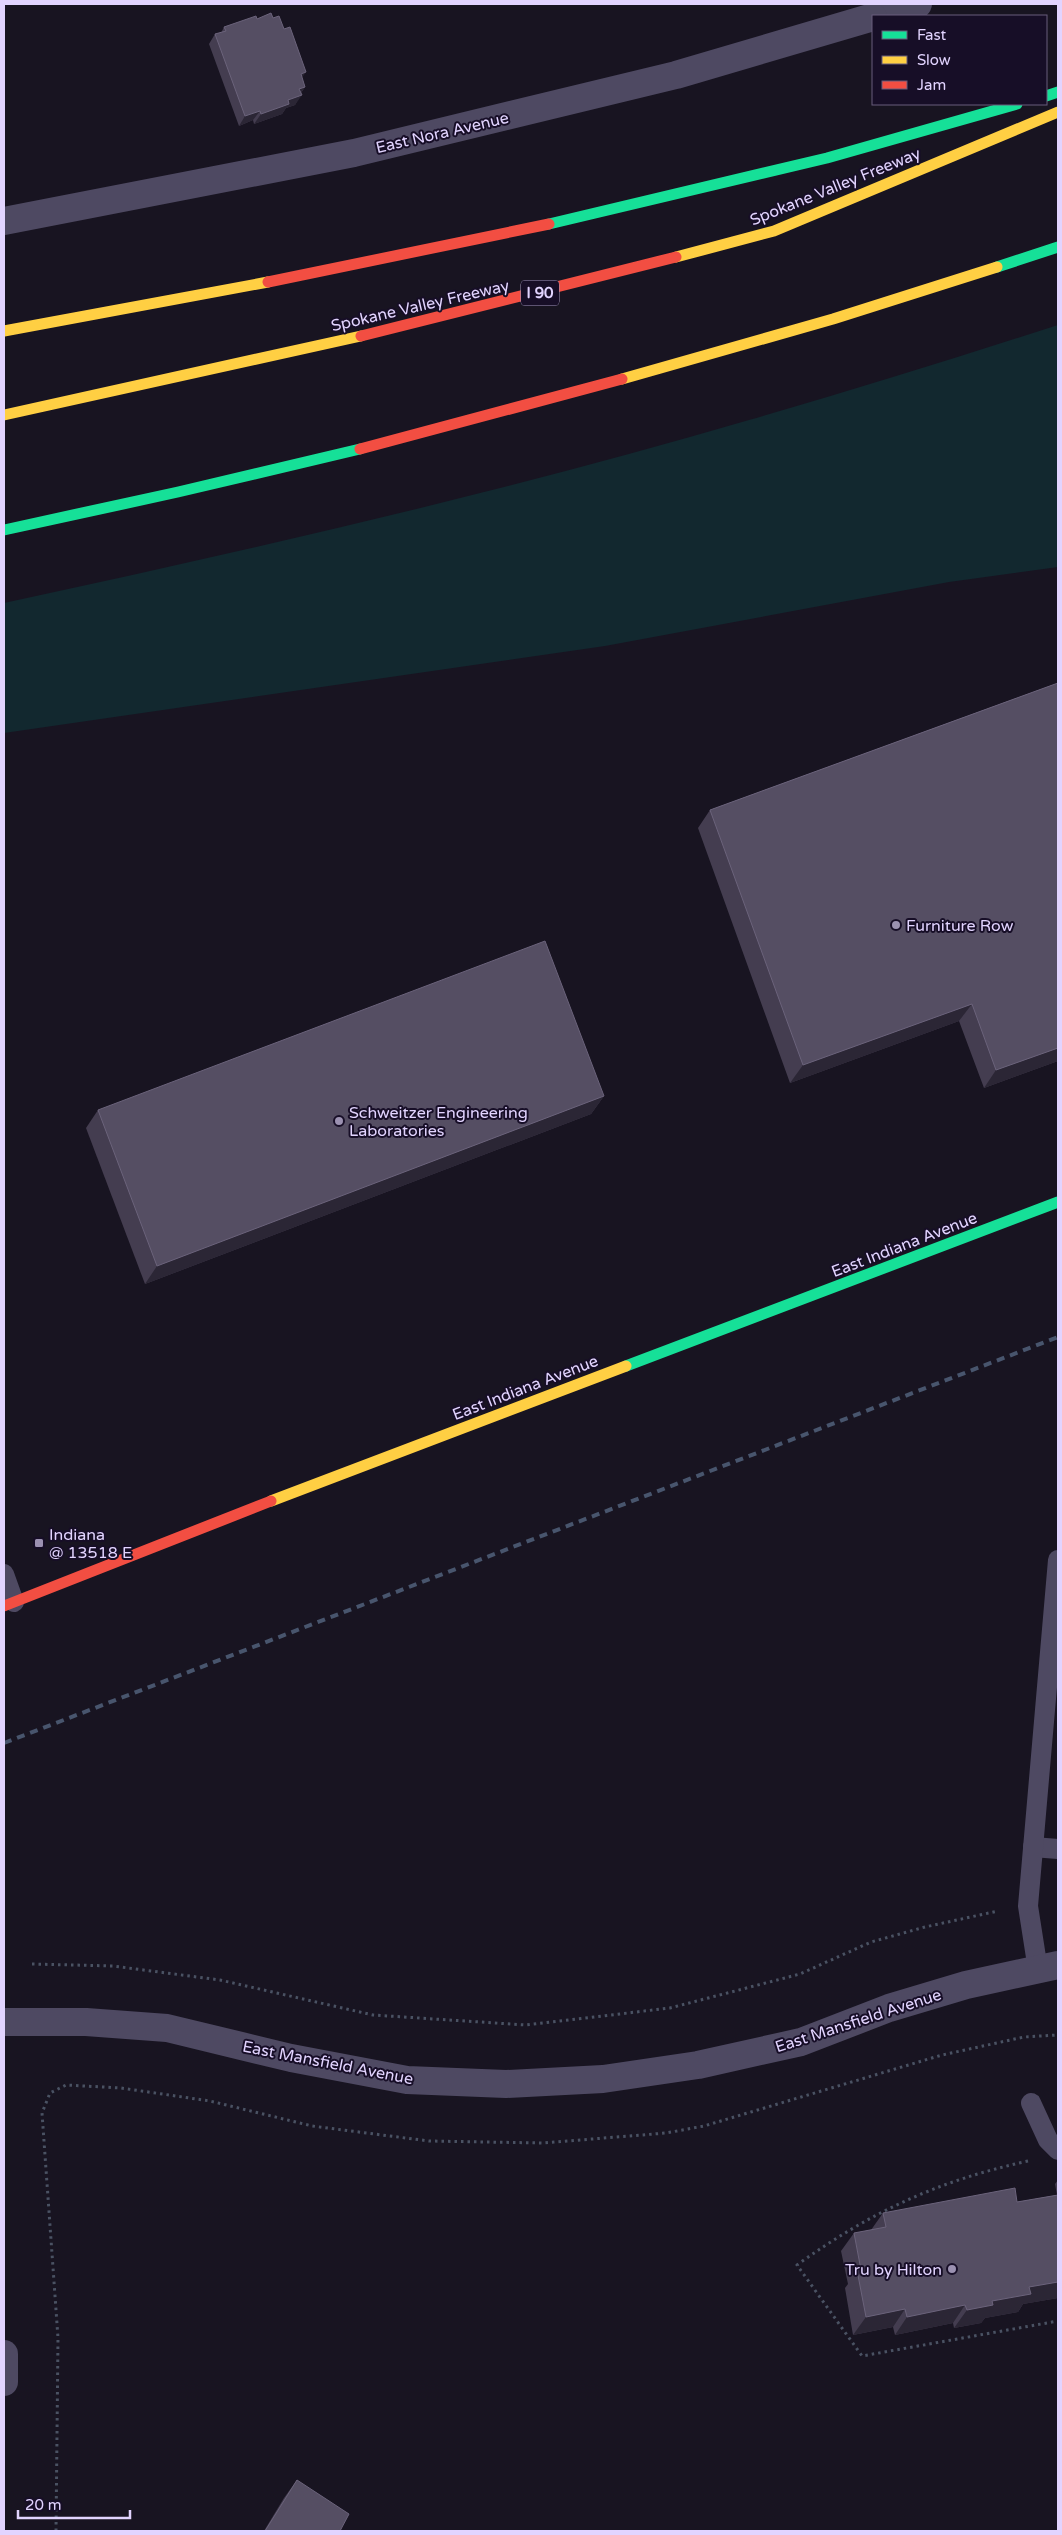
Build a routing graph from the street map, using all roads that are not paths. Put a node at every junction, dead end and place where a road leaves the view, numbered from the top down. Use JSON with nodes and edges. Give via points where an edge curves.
{"nodes":[{"id":1,"x":918,"y":4,"type":"edge"},
{"id":2,"x":882,"y":15,"type":"edge"},
{"id":3,"x":872,"y":18,"type":"edge"},
{"id":4,"x":1013,"y":105,"type":"edge"},
{"id":5,"x":1058,"y":112,"type":"edge"},
{"id":6,"x":4,"y":222,"type":"edge"},
{"id":7,"x":1058,"y":247,"type":"edge"},
{"id":8,"x":4,"y":331,"type":"edge"},
{"id":9,"x":4,"y":415,"type":"edge"},
{"id":10,"x":4,"y":530,"type":"edge"},
{"id":11,"x":1058,"y":1204,"type":"edge"},
{"id":12,"x":1058,"y":1560,"type":"edge"},
{"id":13,"x":4,"y":1574,"type":"edge"},
{"id":14,"x":9,"y":1604,"type":"edge"},
{"id":15,"x":1033,"y":1847,"type":"junction"},
{"id":16,"x":1058,"y":1849,"type":"edge"},
{"id":17,"x":1048,"y":1968,"type":"edge"},
{"id":18,"x":4,"y":2022,"type":"edge"},
{"id":19,"x":1031,"y":2103,"type":"dead end"},
{"id":20,"x":1058,"y":2150,"type":"edge"},
{"id":21,"x":4,"y":2354,"type":"edge"},
{"id":22,"x":4,"y":2382,"type":"edge"}],
"edges":[{"from":1,"to":2,"type":"street","name":"East Nora Avenue"},
{"from":3,"to":6,"type":"street","name":"East Nora Avenue","via":[[676,74],[354,153]]},
{"from":4,"to":8,"type":"main road","via":[[827,158],[548,224],[242,288]]},
{"from":5,"to":9,"type":"main road","name":"Spokane Valley Freeway","number":"I 90","via":[[774,231],[399,328]]},
{"from":7,"to":10,"type":"main road","via":[[802,328],[525,408],[130,504]]},
{"from":11,"to":14,"type":"main road","name":"East Indiana Avenue","via":[[301,1489]]},
{"from":12,"to":15,"type":"lane"},
{"from":13,"to":14,"type":"lane"},
{"from":15,"to":16,"type":"lane"},
{"from":15,"to":17,"type":"lane","via":[[1028,1906]]},
{"from":17,"to":18,"type":"street","name":"East Mansfield Avenue","via":[[966,1985],[889,2008],[800,2042],[698,2065],[603,2079],[506,2084],[407,2080],[291,2058],[167,2028],[86,2022]]},
{"from":19,"to":20,"type":"lane","via":[[1048,2140]]},
{"from":21,"to":22,"type":"street"}]}
